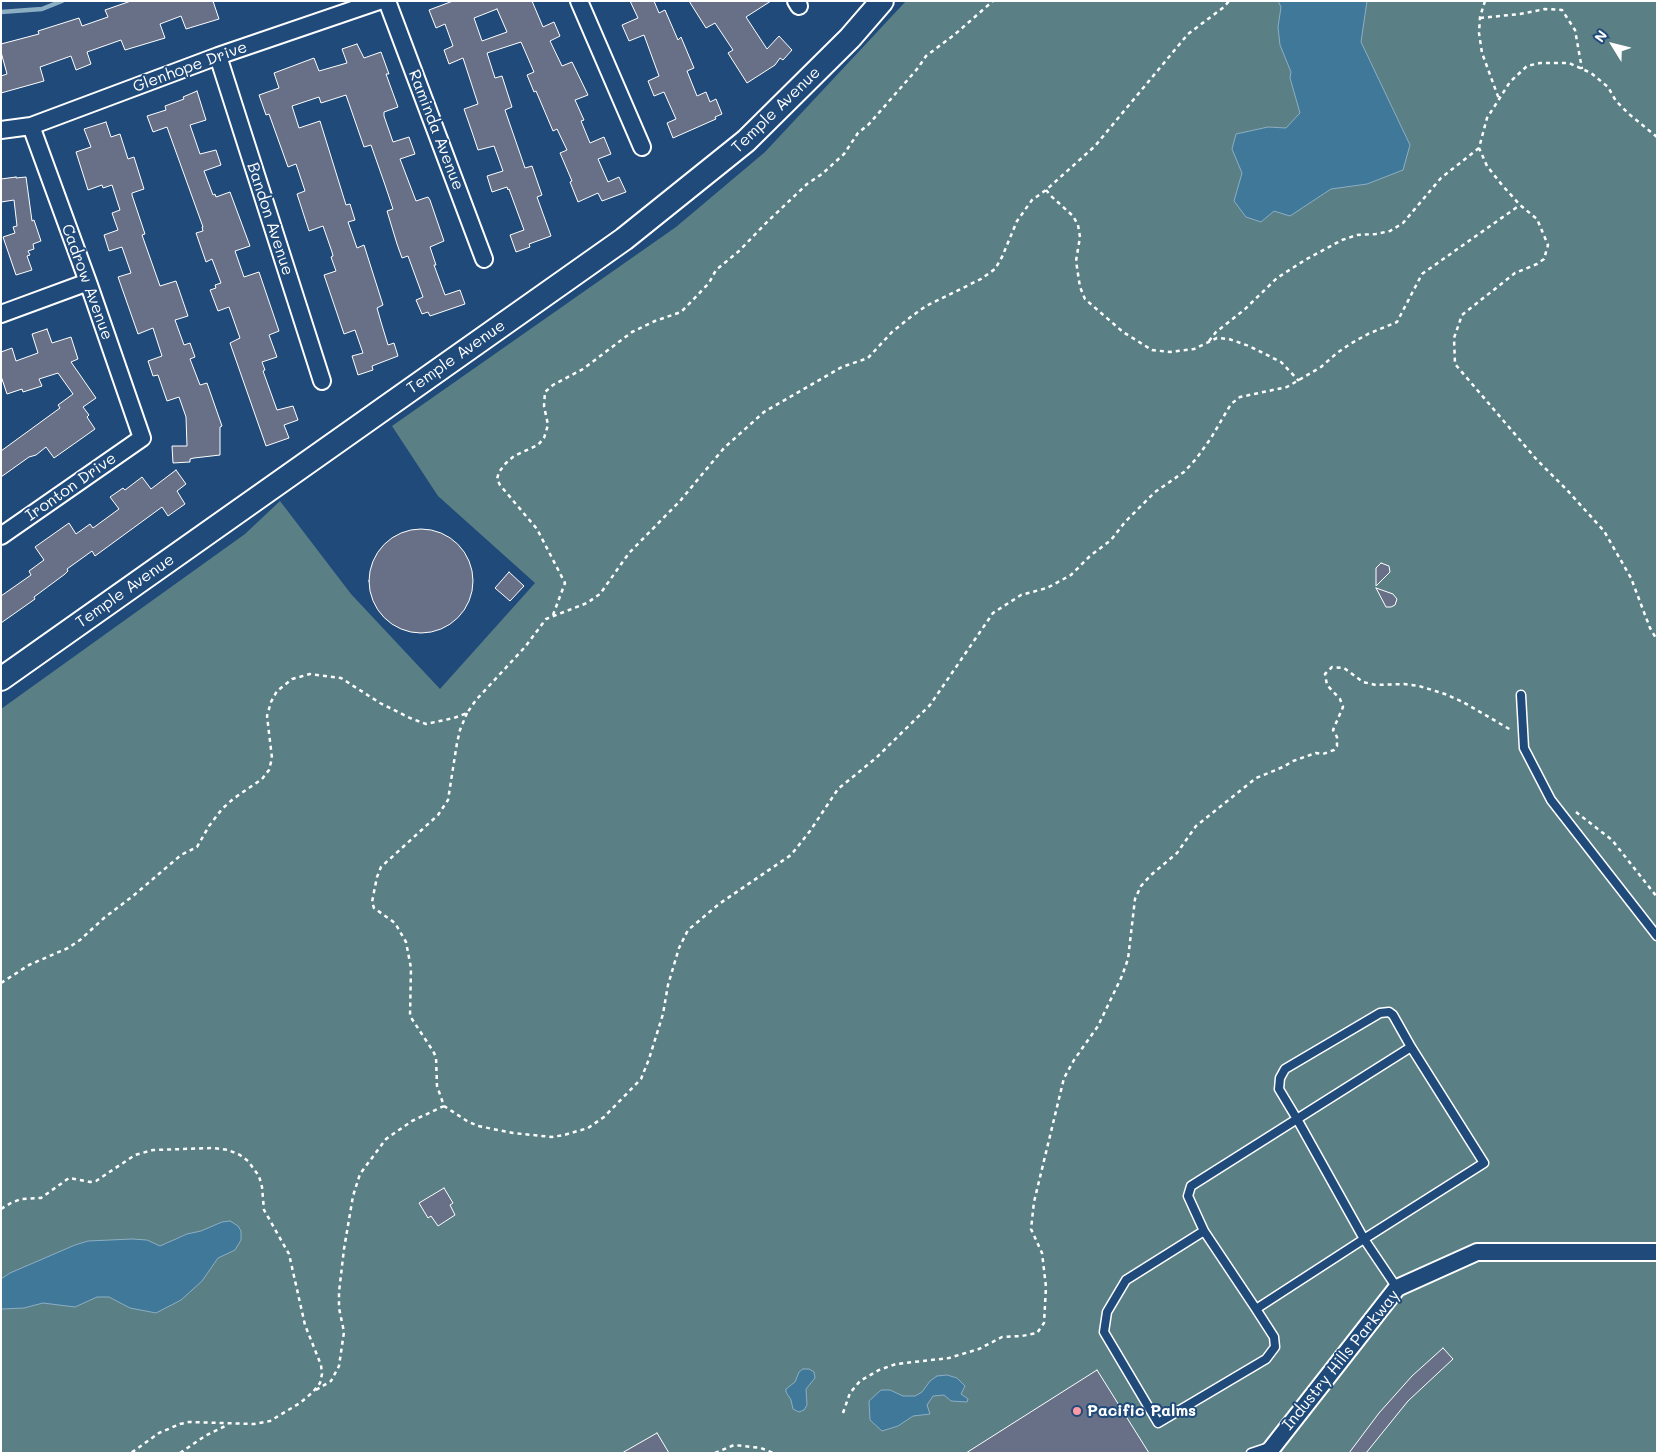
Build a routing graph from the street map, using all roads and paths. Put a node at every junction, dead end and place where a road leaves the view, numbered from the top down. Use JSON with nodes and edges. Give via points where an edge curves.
{"nodes":[{"id":1,"x":379,"y":1,"type":"edge"},
{"id":2,"x":388,"y":1,"type":"edge"},
{"id":3,"x":578,"y":1,"type":"edge"},
{"id":4,"x":882,"y":1,"type":"edge"},
{"id":5,"x":993,"y":1,"type":"edge"},
{"id":6,"x":1229,"y":1,"type":"edge"},
{"id":7,"x":1485,"y":1,"type":"edge"},
{"id":8,"x":1480,"y":18,"type":"junction"},
{"id":9,"x":218,"y":56,"type":"junction"},
{"id":10,"x":1582,"y":69,"type":"junction"},
{"id":11,"x":1499,"y":98,"type":"junction"},
{"id":12,"x":31,"y":126,"type":"junction"},
{"id":13,"x":1,"y":130,"type":"edge"},
{"id":14,"x":1657,"y":136,"type":"edge"},
{"id":15,"x":642,"y":147,"type":"dead end"},
{"id":16,"x":1478,"y":148,"type":"junction"},
{"id":17,"x":1046,"y":190,"type":"junction"},
{"id":18,"x":1520,"y":205,"type":"junction"},
{"id":19,"x":484,"y":259,"type":"dead end"},
{"id":20,"x":88,"y":282,"type":"junction"},
{"id":21,"x":1,"y":314,"type":"edge"},
{"id":22,"x":1208,"y":342,"type":"junction"},
{"id":23,"x":322,"y":381,"type":"dead end"},
{"id":24,"x":1298,"y":381,"type":"junction"},
{"id":25,"x":142,"y":438,"type":"joint"},
{"id":26,"x":1,"y":536,"type":"edge"},
{"id":27,"x":554,"y":615,"type":"junction"},
{"id":28,"x":1657,"y":640,"type":"edge"},
{"id":29,"x":1,"y":679,"type":"edge"},
{"id":30,"x":1521,"y":695,"type":"dead end"},
{"id":31,"x":467,"y":713,"type":"junction"},
{"id":32,"x":1524,"y":748,"type":"junction"},
{"id":33,"x":1573,"y":810,"type":"dead end"},
{"id":34,"x":1657,"y":897,"type":"edge"},
{"id":35,"x":1657,"y":936,"type":"edge"},
{"id":36,"x":1,"y":982,"type":"edge"},
{"id":37,"x":1411,"y":1047,"type":"junction"},
{"id":38,"x":444,"y":1106,"type":"junction"},
{"id":39,"x":1297,"y":1119,"type":"junction"},
{"id":40,"x":1,"y":1208,"type":"edge"},
{"id":41,"x":1204,"y":1231,"type":"junction"},
{"id":42,"x":1364,"y":1239,"type":"junction"},
{"id":43,"x":1657,"y":1252,"type":"edge"},
{"id":44,"x":1397,"y":1288,"type":"junction"},
{"id":45,"x":1256,"y":1309,"type":"junction"},
{"id":46,"x":313,"y":1392,"type":"junction"},
{"id":47,"x":843,"y":1413,"type":"dead end"},
{"id":48,"x":229,"y":1424,"type":"junction"},
{"id":49,"x":1270,"y":1449,"type":"edge"},
{"id":50,"x":131,"y":1453,"type":"edge"},
{"id":51,"x":180,"y":1453,"type":"edge"},
{"id":52,"x":715,"y":1453,"type":"edge"},
{"id":53,"x":773,"y":1453,"type":"edge"},
{"id":54,"x":1251,"y":1453,"type":"edge"}],
"edges":[{"from":1,"to":9,"type":"street","name":"Glenhope Drive"},
{"from":2,"to":19,"type":"street","name":"Raminda Avenue"},
{"from":3,"to":15,"type":"street"},
{"from":4,"to":29,"type":"main road","name":"Temple Avenue","via":[[850,38],[746,141],[624,239]]},
{"from":5,"to":27,"type":"path","via":[[926,56],[858,133],[844,154],[807,184],[716,270],[688,306],[632,332],[583,369],[545,392],[548,424],[544,438],[538,445],[514,456],[499,472],[497,479],[537,529],[565,583]]},
{"from":6,"to":17,"type":"path","via":[[1188,34],[1095,146]]},
{"from":7,"to":8,"type":"path"},
{"from":8,"to":10,"type":"path","via":[[1545,9],[1562,10],[1575,30]]},
{"from":8,"to":11,"type":"path","via":[[1482,53]]},
{"from":9,"to":12,"type":"street","name":"Glenhope Drive"},
{"from":9,"to":23,"type":"street","name":"Bandon Avenue"},
{"from":10,"to":11,"type":"path","via":[[1569,63],[1527,66]]},
{"from":10,"to":14,"type":"path","via":[[1608,87],[1623,107]]},
{"from":11,"to":16,"type":"path","via":[[1487,118]]},
{"from":12,"to":13,"type":"street","name":"Glenhope Drive"},
{"from":12,"to":20,"type":"street","name":"Cadrow Avenue"},
{"from":16,"to":18,"type":"path","via":[[1487,166]]},
{"from":16,"to":22,"type":"path","via":[[1441,178],[1403,223],[1390,231],[1342,240],[1305,260],[1276,278]]},
{"from":17,"to":22,"type":"path","via":[[1078,225],[1080,238],[1076,261],[1085,299],[1123,332],[1152,350],[1194,349]]},
{"from":17,"to":27,"type":"path","via":[[1022,211],[995,269],[926,306],[892,332],[868,358],[842,366],[764,412],[724,448],[680,502],[629,552],[600,594],[587,603]]},
{"from":18,"to":24,"type":"path","via":[[1422,274],[1398,322],[1350,344]]},
{"from":18,"to":28,"type":"path","via":[[1537,219],[1548,246],[1544,259],[1515,273],[1462,315],[1454,338],[1455,364],[1537,460],[1604,531],[1632,578]]},
{"from":20,"to":21,"type":"street"},
{"from":20,"to":25,"type":"street","name":"Cadrow Avenue"},
{"from":22,"to":24,"type":"path","via":[[1217,338],[1249,346],[1281,362]]},
{"from":24,"to":38,"type":"path","via":[[1287,387],[1240,397],[1231,404],[1211,438],[1184,472],[1155,492],[1111,540],[1071,575],[1047,588],[1021,595],[993,613],[930,705],[876,758],[838,789],[790,855],[719,904],[688,930],[679,948],[663,1014],[641,1079],[604,1117],[588,1128],[552,1137],[478,1126]]},
{"from":25,"to":26,"type":"street","name":"Ironton Drive"},
{"from":27,"to":31,"type":"path","via":[[546,619]]},
{"from":30,"to":32,"type":"lane"},
{"from":31,"to":36,"type":"path","via":[[426,724],[380,703],[341,678],[310,674],[292,679],[277,691],[267,716],[272,758],[268,770],[262,779],[222,809],[197,847],[181,855],[80,940]]},
{"from":31,"to":38,"type":"path","via":[[457,742],[448,800],[438,815],[381,867],[372,902],[374,908],[395,923],[406,942],[411,968],[410,1016],[434,1051],[437,1086]]},
{"from":32,"to":35,"type":"lane","via":[[1551,800]]},
{"from":32,"to":47,"type":"path","via":[[1509,728],[1445,694],[1419,686],[1363,682],[1344,668],[1332,667],[1325,674],[1327,685],[1340,699],[1342,707],[1333,730],[1337,746],[1324,754],[1293,761],[1256,778],[1196,826],[1177,853],[1152,875],[1135,898],[1128,959],[1098,1026],[1064,1078],[1041,1167],[1031,1229],[1042,1253],[1046,1287],[1044,1324],[1037,1333],[1002,1337],[979,1349],[949,1358],[896,1364],[879,1370],[860,1381],[850,1393]]},
{"from":33,"to":34,"type":"path","via":[[1612,840]]},
{"from":37,"to":39,"type":"lane"},
{"from":37,"to":39,"type":"lane","via":[[1393,1015],[1380,1013],[1285,1069],[1279,1089]]},
{"from":37,"to":42,"type":"lane","via":[[1484,1163]]},
{"from":38,"to":46,"type":"path","via":[[386,1139],[360,1174],[343,1257],[339,1300],[344,1332],[339,1366],[331,1381]]},
{"from":39,"to":41,"type":"lane","via":[[1191,1186],[1188,1196]]},
{"from":39,"to":42,"type":"lane"},
{"from":40,"to":46,"type":"path","via":[[21,1199],[41,1198],[69,1178],[96,1182],[129,1158],[144,1152],[213,1148],[240,1155],[259,1176],[264,1210],[289,1254],[305,1325],[321,1365],[320,1384]]},
{"from":41,"to":45,"type":"lane"},
{"from":41,"to":45,"type":"lane","via":[[1126,1280],[1108,1312],[1104,1332],[1158,1423],[1266,1358],[1275,1347],[1274,1337]]},
{"from":42,"to":44,"type":"lane"},
{"from":42,"to":45,"type":"lane"},
{"from":43,"to":44,"type":"street","name":"Industry Hills Parkway","via":[[1477,1252]]},
{"from":44,"to":49,"type":"street","name":"Industry Hills Parkway"},
{"from":46,"to":48,"type":"path","via":[[270,1421]]},
{"from":48,"to":50,"type":"path","via":[[189,1422],[171,1427]]},
{"from":48,"to":51,"type":"path"},
{"from":49,"to":54,"type":"lane"},
{"from":52,"to":53,"type":"path","via":[[734,1445]]}]}
